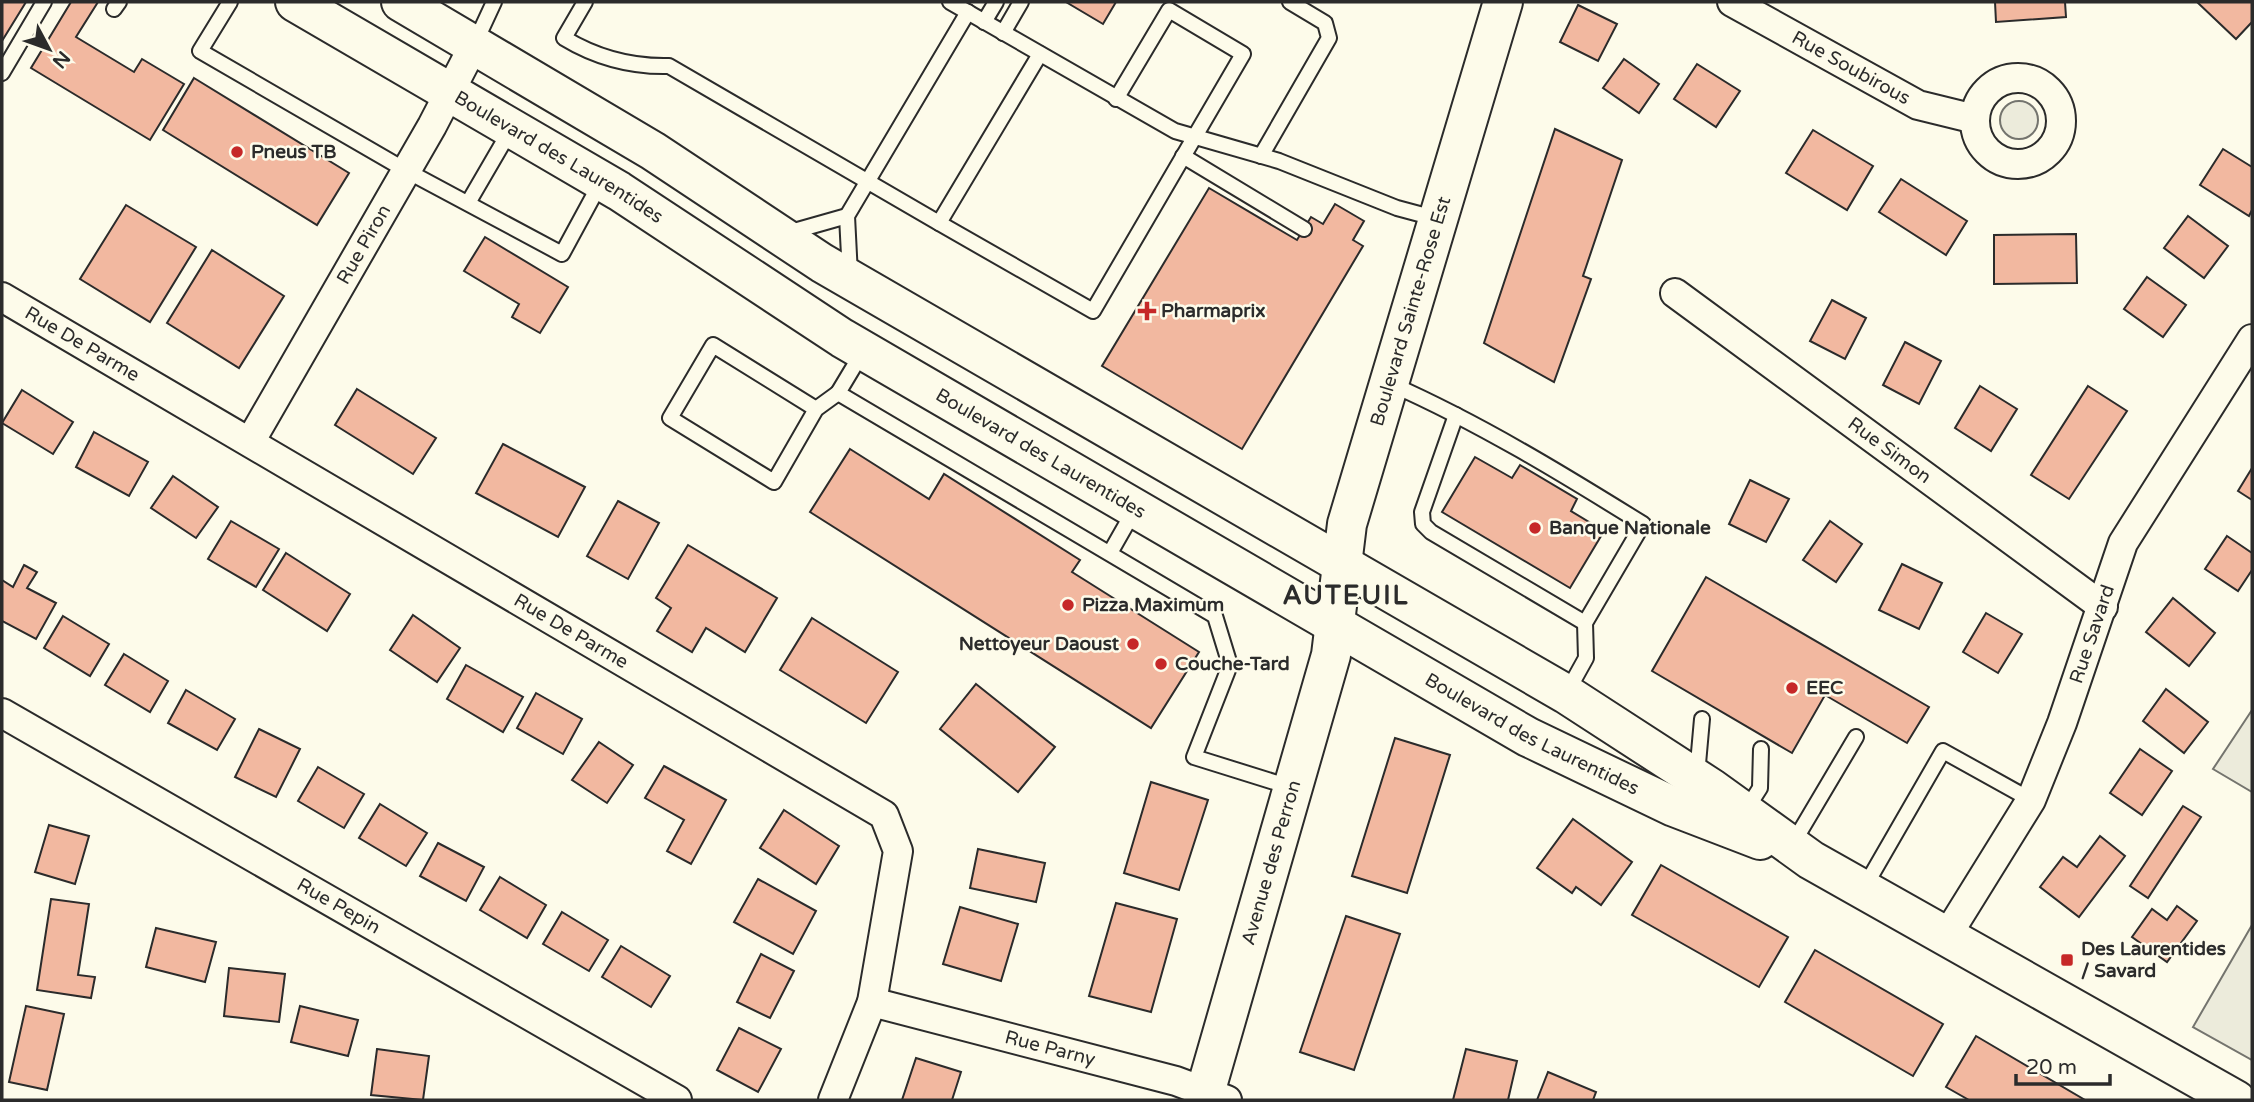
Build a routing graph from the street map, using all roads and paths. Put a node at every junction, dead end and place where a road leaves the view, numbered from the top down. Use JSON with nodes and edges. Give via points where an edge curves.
{"nodes":[{"id":1,"x":44,"y":2,"type":"edge"},
{"id":2,"x":230,"y":2,"type":"edge"},
{"id":3,"x":295,"y":2,"type":"edge"},
{"id":4,"x":401,"y":2,"type":"edge"},
{"id":5,"x":494,"y":2,"type":"edge"},
{"id":6,"x":585,"y":2,"type":"edge"},
{"id":7,"x":950,"y":2,"type":"edge"},
{"id":8,"x":996,"y":2,"type":"edge"},
{"id":9,"x":1021,"y":2,"type":"edge"},
{"id":10,"x":1290,"y":2,"type":"edge"},
{"id":11,"x":1503,"y":2,"type":"edge"},
{"id":12,"x":1732,"y":2,"type":"edge"},
{"id":13,"x":968,"y":12,"type":"junction"},
{"id":14,"x":985,"y":22,"type":"junction"},
{"id":15,"x":1003,"y":33,"type":"junction"},
{"id":16,"x":474,"y":45,"type":"junction"},
{"id":17,"x":1040,"y":54,"type":"junction"},
{"id":18,"x":2,"y":73,"type":"edge"},
{"id":19,"x":450,"y":92,"type":"junction"},
{"id":20,"x":1116,"y":99,"type":"junction"},
{"id":21,"x":1975,"y":119,"type":"dead end"},
{"id":22,"x":512,"y":128,"type":"junction"},
{"id":23,"x":1194,"y":137,"type":"junction"},
{"id":24,"x":1183,"y":156,"type":"junction"},
{"id":25,"x":1261,"y":156,"type":"junction"},
{"id":26,"x":407,"y":171,"type":"junction"},
{"id":27,"x":602,"y":181,"type":"junction"},
{"id":28,"x":867,"y":181,"type":"junction"},
{"id":29,"x":468,"y":202,"type":"junction"},
{"id":30,"x":847,"y":216,"type":"junction"},
{"id":31,"x":1439,"y":219,"type":"junction"},
{"id":32,"x":939,"y":223,"type":"junction"},
{"id":33,"x":1304,"y":229,"type":"dead end"},
{"id":34,"x":777,"y":235,"type":"junction"},
{"id":35,"x":851,"y":280,"type":"junction"},
{"id":36,"x":1675,"y":293,"type":"dead end"},
{"id":37,"x":2,"y":297,"type":"edge"},
{"id":38,"x":2252,"y":339,"type":"edge"},
{"id":39,"x":864,"y":350,"type":"junction"},
{"id":40,"x":1389,"y":384,"type":"junction"},
{"id":41,"x":838,"y":393,"type":"junction"},
{"id":42,"x":816,"y":409,"type":"junction"},
{"id":43,"x":1456,"y":415,"type":"junction"},
{"id":44,"x":250,"y":442,"type":"junction"},
{"id":45,"x":1135,"y":509,"type":"junction"},
{"id":46,"x":1110,"y":553,"type":"junction"},
{"id":47,"x":1342,"y":565,"type":"junction"},
{"id":48,"x":2103,"y":607,"type":"junction"},
{"id":49,"x":1334,"y":623,"type":"junction"},
{"id":50,"x":1585,"y":623,"type":"junction"},
{"id":51,"x":1566,"y":694,"type":"junction"},
{"id":52,"x":2,"y":717,"type":"edge"},
{"id":53,"x":1702,"y":719,"type":"dead end"},
{"id":54,"x":1856,"y":737,"type":"dead end"},
{"id":55,"x":1761,"y":749,"type":"dead end"},
{"id":56,"x":1291,"y":788,"type":"junction"},
{"id":57,"x":1686,"y":793,"type":"junction"},
{"id":58,"x":2031,"y":800,"type":"junction"},
{"id":59,"x":1739,"y":821,"type":"junction"},
{"id":60,"x":1797,"y":852,"type":"junction"},
{"id":61,"x":1863,"y":890,"type":"junction"},
{"id":62,"x":1946,"y":937,"type":"junction"},
{"id":63,"x":872,"y":1002,"type":"junction"},
{"id":64,"x":1212,"y":1098,"type":"edge"},
{"id":65,"x":677,"y":1100,"type":"edge"},
{"id":66,"x":833,"y":1100,"type":"edge"},
{"id":67,"x":2236,"y":1100,"type":"edge"}],
"edges":[{"from":1,"to":18,"type":"lane"},
{"from":2,"to":26,"type":"lane","via":[[201,51]]},
{"from":3,"to":19,"type":"main road","name":"Boulevard des Laurentides"},
{"from":4,"to":16,"type":"main road","name":"Boulevard des Laurentides"},
{"from":5,"to":16,"type":"lane"},
{"from":6,"to":28,"type":"lane","via":[[564,38],[598,57],[669,66]]},
{"from":7,"to":13,"type":"lane"},
{"from":8,"to":14,"type":"lane"},
{"from":9,"to":15,"type":"lane"},
{"from":10,"to":25,"type":"lane","via":[[1325,23],[1329,38]]},
{"from":11,"to":31,"type":"main road","name":"Boulevard Sainte-Rose Est"},
{"from":12,"to":21,"type":"street","name":"Rue Soubirous","via":[[1918,105]]},
{"from":13,"to":14,"type":"lane"},
{"from":13,"to":28,"type":"lane"},
{"from":14,"to":15,"type":"lane"},
{"from":15,"to":17,"type":"lane"},
{"from":16,"to":19,"type":"street","name":"Rue Piron"},
{"from":16,"to":34,"type":"main road","name":"Boulevard des Laurentides","via":[[653,152]]},
{"from":17,"to":20,"type":"lane"},
{"from":17,"to":32,"type":"lane"},
{"from":19,"to":22,"type":"main road","name":"Boulevard des Laurentides"},
{"from":19,"to":26,"type":"street","name":"Rue Piron"},
{"from":20,"to":23,"type":"lane"},
{"from":20,"to":23,"type":"lane","via":[[1169,10],[1243,54]]},
{"from":22,"to":27,"type":"main road","name":"Boulevard des Laurentides"},
{"from":22,"to":29,"type":"lane"},
{"from":23,"to":24,"type":"lane"},
{"from":23,"to":25,"type":"lane"},
{"from":24,"to":32,"type":"lane","via":[[1093,311]]},
{"from":24,"to":33,"type":"lane"},
{"from":25,"to":31,"type":"lane","via":[[1397,208]]},
{"from":26,"to":29,"type":"lane"},
{"from":26,"to":44,"type":"street","name":"Rue Piron"},
{"from":27,"to":29,"type":"lane","via":[[562,254]]},
{"from":27,"to":39,"type":"main road","name":"Boulevard des Laurentides"},
{"from":28,"to":30,"type":"lane"},
{"from":28,"to":32,"type":"lane"},
{"from":30,"to":34,"type":"lane"},
{"from":30,"to":35,"type":"lane"},
{"from":31,"to":40,"type":"main road","name":"Boulevard Sainte-Rose Est"},
{"from":34,"to":35,"type":"main road","name":"Boulevard des Laurentides"},
{"from":35,"to":47,"type":"main road","name":"Boulevard des Laurentides"},
{"from":36,"to":48,"type":"street","name":"Rue Simon"},
{"from":37,"to":44,"type":"street","name":"Rue De Parme"},
{"from":38,"to":48,"type":"street","name":"Rue Savard","via":[[2123,543]]},
{"from":39,"to":41,"type":"lane"},
{"from":39,"to":45,"type":"main road","name":"Boulevard des Laurentides"},
{"from":40,"to":43,"type":"lane"},
{"from":40,"to":47,"type":"main road","name":"Boulevard Sainte-Rose Est","via":[[1347,524]]},
{"from":41,"to":42,"type":"lane"},
{"from":41,"to":46,"type":"lane"},
{"from":42,"to":42,"type":"lane","via":[[713,345],[670,418],[774,482]]},
{"from":43,"to":50,"type":"lane","via":[[1422,512],[1423,524]]},
{"from":43,"to":50,"type":"lane","via":[[1525,450],[1643,524]]},
{"from":44,"to":63,"type":"street","name":"Rue De Parme","via":[[884,815],[898,851]]},
{"from":45,"to":46,"type":"lane"},
{"from":45,"to":49,"type":"main road","name":"Boulevard des Laurentides"},
{"from":46,"to":56,"type":"lane","via":[[1215,616],[1230,665],[1194,757]]},
{"from":47,"to":49,"type":"main road","name":"Boulevard Sainte-Rose Est"},
{"from":47,"to":51,"type":"main road","name":"Boulevard des Laurentides"},
{"from":48,"to":58,"type":"street","name":"Rue Savard"},
{"from":49,"to":56,"type":"main road","name":"Avenue des Perron","via":[[1331,655]]},
{"from":49,"to":57,"type":"main road","name":"Boulevard des Laurentides","via":[[1528,737]]},
{"from":50,"to":51,"type":"lane","via":[[1586,658]]},
{"from":51,"to":57,"type":"main road","name":"Boulevard des Laurentides"},
{"from":52,"to":65,"type":"street","name":"Rue Pepin"},
{"from":53,"to":57,"type":"lane"},
{"from":54,"to":60,"type":"lane"},
{"from":55,"to":59,"type":"lane","via":[[1760,788]]},
{"from":56,"to":64,"type":"main road","name":"Avenue des Perron"},
{"from":57,"to":59,"type":"main road","name":"Boulevard des Laurentides"},
{"from":58,"to":61,"type":"lane","via":[[1944,751]]},
{"from":58,"to":62,"type":"street","name":"Rue Savard"},
{"from":59,"to":60,"type":"main road","name":"Boulevard des Laurentides"},
{"from":60,"to":61,"type":"main road","name":"Boulevard des Laurentides"},
{"from":61,"to":62,"type":"main road","name":"Boulevard des Laurentides"},
{"from":62,"to":67,"type":"main road","name":"Boulevard des Laurentides"},
{"from":63,"to":64,"type":"street","name":"Rue Parny","via":[[1176,1081]]},
{"from":63,"to":66,"type":"street","name":"Rue De Parme"}]}
